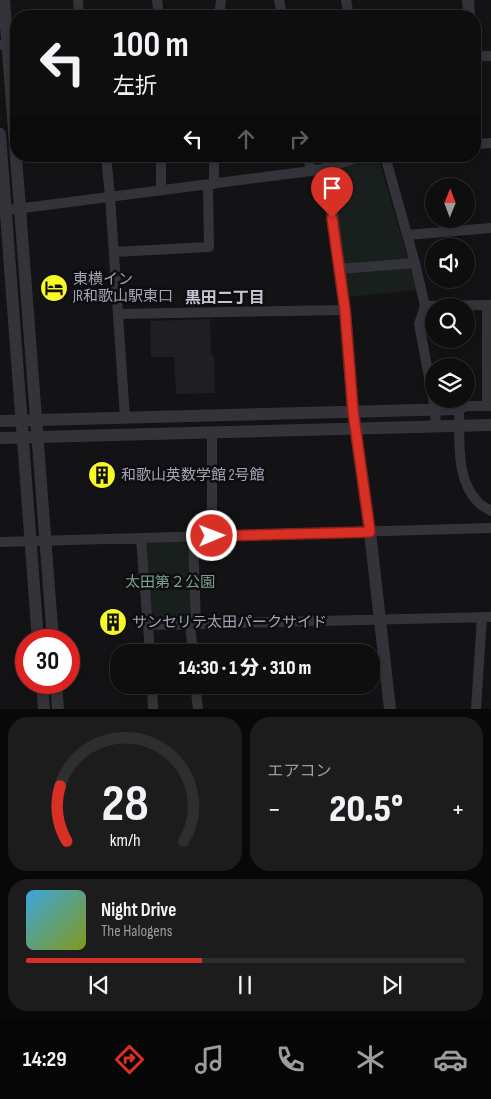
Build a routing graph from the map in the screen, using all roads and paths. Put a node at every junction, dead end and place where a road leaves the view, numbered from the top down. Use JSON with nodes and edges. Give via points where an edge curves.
{"nodes":[{"id":1,"x":4,"y":0,"type":"edge"},
{"id":2,"x":8,"y":45,"type":"edge"},
{"id":3,"x":10,"y":72,"type":"edge"},
{"id":4,"x":0,"y":134,"type":"edge"},
{"id":5,"x":17,"y":162,"type":"edge"},
{"id":6,"x":107,"y":162,"type":"edge"},
{"id":7,"x":161,"y":162,"type":"edge"},
{"id":8,"x":213,"y":162,"type":"edge"},
{"id":9,"x":309,"y":162,"type":"edge"},
{"id":10,"x":344,"y":162,"type":"edge"},
{"id":11,"x":387,"y":162,"type":"edge"},
{"id":12,"x":326,"y":168,"type":"junction"},
{"id":13,"x":311,"y":171,"type":"junction"},
{"id":14,"x":211,"y":185,"type":"junction"},
{"id":15,"x":161,"y":189,"type":"junction"},
{"id":16,"x":110,"y":196,"type":"junction"},
{"id":17,"x":20,"y":209,"type":"junction"},
{"id":18,"x":3,"y":211,"type":"edge"},
{"id":19,"x":491,"y":228,"type":"edge"},
{"id":20,"x":407,"y":235,"type":"junction"},
{"id":21,"x":114,"y":252,"type":"junction"},
{"id":22,"x":415,"y":263,"type":"junction"},
{"id":23,"x":339,"y":269,"type":"junction"},
{"id":24,"x":475,"y":305,"type":"edge"},
{"id":25,"x":489,"y":305,"type":"edge"},
{"id":26,"x":425,"y":306,"type":"joint"},
{"id":27,"x":345,"y":310,"type":"junction"},
{"id":28,"x":118,"y":314,"type":"junction"},
{"id":29,"x":489,"y":405,"type":"edge"},
{"id":30,"x":475,"y":406,"type":"edge"},
{"id":31,"x":459,"y":408,"type":"joint"},
{"id":32,"x":434,"y":409,"type":"junction"},
{"id":33,"x":353,"y":411,"type":"junction"},
{"id":34,"x":125,"y":418,"type":"junction"},
{"id":35,"x":22,"y":420,"type":"junction"},
{"id":36,"x":36,"y":420,"type":"junction"},
{"id":37,"x":0,"y":421,"type":"edge"},
{"id":38,"x":491,"y":425,"type":"edge"},
{"id":39,"x":459,"y":426,"type":"junction"},
{"id":40,"x":436,"y":427,"type":"junction"},
{"id":41,"x":356,"y":428,"type":"junction"},
{"id":42,"x":212,"y":433,"type":"junction"},
{"id":43,"x":37,"y":437,"type":"junction"},
{"id":44,"x":0,"y":438,"type":"edge"},
{"id":45,"x":23,"y":438,"type":"junction"},
{"id":46,"x":491,"y":511,"type":"edge"},
{"id":47,"x":491,"y":528,"type":"edge"},
{"id":48,"x":370,"y":532,"type":"junction"},
{"id":49,"x":193,"y":536,"type":"junction"},
{"id":50,"x":212,"y":536,"type":"junction"},
{"id":51,"x":141,"y":539,"type":"junction"},
{"id":52,"x":30,"y":540,"type":"junction"},
{"id":53,"x":46,"y":541,"type":"junction"},
{"id":54,"x":0,"y":542,"type":"edge"},
{"id":55,"x":486,"y":617,"type":"edge"},
{"id":56,"x":381,"y":620,"type":"junction"},
{"id":57,"x":148,"y":624,"type":"junction"},
{"id":58,"x":193,"y":624,"type":"junction"},
{"id":59,"x":37,"y":629,"type":"edge"},
{"id":60,"x":52,"y":629,"type":"edge"},
{"id":61,"x":149,"y":644,"type":"edge"},
{"id":62,"x":192,"y":644,"type":"edge"},
{"id":63,"x":43,"y":694,"type":"edge"},
{"id":64,"x":57,"y":694,"type":"edge"},
{"id":65,"x":152,"y":694,"type":"edge"},
{"id":66,"x":197,"y":694,"type":"edge"},
{"id":67,"x":44,"y":709,"type":"edge"},
{"id":68,"x":58,"y":709,"type":"edge"},
{"id":69,"x":153,"y":709,"type":"edge"},
{"id":70,"x":198,"y":709,"type":"edge"},
{"id":71,"x":390,"y":709,"type":"edge"},
{"id":72,"x":476,"y":709,"type":"edge"}],
"edges":[{"from":1,"to":2,"type":"street"},
{"from":2,"to":3,"type":"street"},
{"from":4,"to":18,"type":"street"},
{"from":5,"to":17,"type":"street"},
{"from":6,"to":16,"type":"street"},
{"from":7,"to":15,"type":"street"},
{"from":8,"to":14,"type":"street"},
{"from":9,"to":13,"type":"street"},
{"from":10,"to":12,"type":"street"},
{"from":11,"to":20,"type":"street"},
{"from":12,"to":13,"type":"street"},
{"from":12,"to":23,"type":"street"},
{"from":13,"to":14,"type":"street"},
{"from":14,"to":15,"type":"street"},
{"from":14,"to":21,"type":"street","via":[[209,247]]},
{"from":15,"to":16,"type":"street"},
{"from":16,"to":17,"type":"street"},
{"from":16,"to":21,"type":"street"},
{"from":17,"to":18,"type":"street"},
{"from":17,"to":36,"type":"street"},
{"from":18,"to":35,"type":"street"},
{"from":19,"to":20,"type":"street"},
{"from":20,"to":22,"type":"street"},
{"from":21,"to":28,"type":"street"},
{"from":22,"to":23,"type":"street"},
{"from":22,"to":26,"type":"street"},
{"from":23,"to":27,"type":"street"},
{"from":24,"to":25,"type":"street"},
{"from":25,"to":29,"type":"street"},
{"from":26,"to":32,"type":"street","via":[[419,324]]},
{"from":27,"to":28,"type":"street"},
{"from":27,"to":33,"type":"street"},
{"from":28,"to":34,"type":"street"},
{"from":29,"to":30,"type":"street"},
{"from":31,"to":32,"type":"street"},
{"from":31,"to":39,"type":"street"},
{"from":32,"to":33,"type":"street"},
{"from":32,"to":40,"type":"street"},
{"from":33,"to":34,"type":"street"},
{"from":33,"to":41,"type":"street"},
{"from":34,"to":36,"type":"street"},
{"from":35,"to":36,"type":"street"},
{"from":35,"to":37,"type":"street"},
{"from":35,"to":45,"type":"street"},
{"from":36,"to":43,"type":"street"},
{"from":38,"to":39,"type":"street"},
{"from":39,"to":40,"type":"street"},
{"from":39,"to":46,"type":"street","via":[[461,467],[469,490],[478,503]]},
{"from":40,"to":41,"type":"street"},
{"from":41,"to":42,"type":"street"},
{"from":41,"to":48,"type":"street"},
{"from":42,"to":43,"type":"street"},
{"from":42,"to":50,"type":"street"},
{"from":43,"to":45,"type":"street"},
{"from":43,"to":53,"type":"street"},
{"from":44,"to":45,"type":"street"},
{"from":45,"to":52,"type":"street"},
{"from":47,"to":48,"type":"street"},
{"from":48,"to":50,"type":"street"},
{"from":48,"to":56,"type":"street"},
{"from":49,"to":50,"type":"street"},
{"from":49,"to":51,"type":"street"},
{"from":49,"to":58,"type":"street"},
{"from":51,"to":53,"type":"street"},
{"from":51,"to":57,"type":"street"},
{"from":52,"to":53,"type":"street"},
{"from":52,"to":54,"type":"street"},
{"from":52,"to":59,"type":"street"},
{"from":53,"to":60,"type":"street"},
{"from":55,"to":56,"type":"street"},
{"from":55,"to":72,"type":"street"},
{"from":56,"to":58,"type":"street"},
{"from":56,"to":71,"type":"street"},
{"from":57,"to":58,"type":"street"},
{"from":57,"to":61,"type":"street"},
{"from":58,"to":62,"type":"street"},
{"from":63,"to":67,"type":"street"},
{"from":64,"to":68,"type":"street"},
{"from":65,"to":69,"type":"street"},
{"from":66,"to":70,"type":"street"}]}
